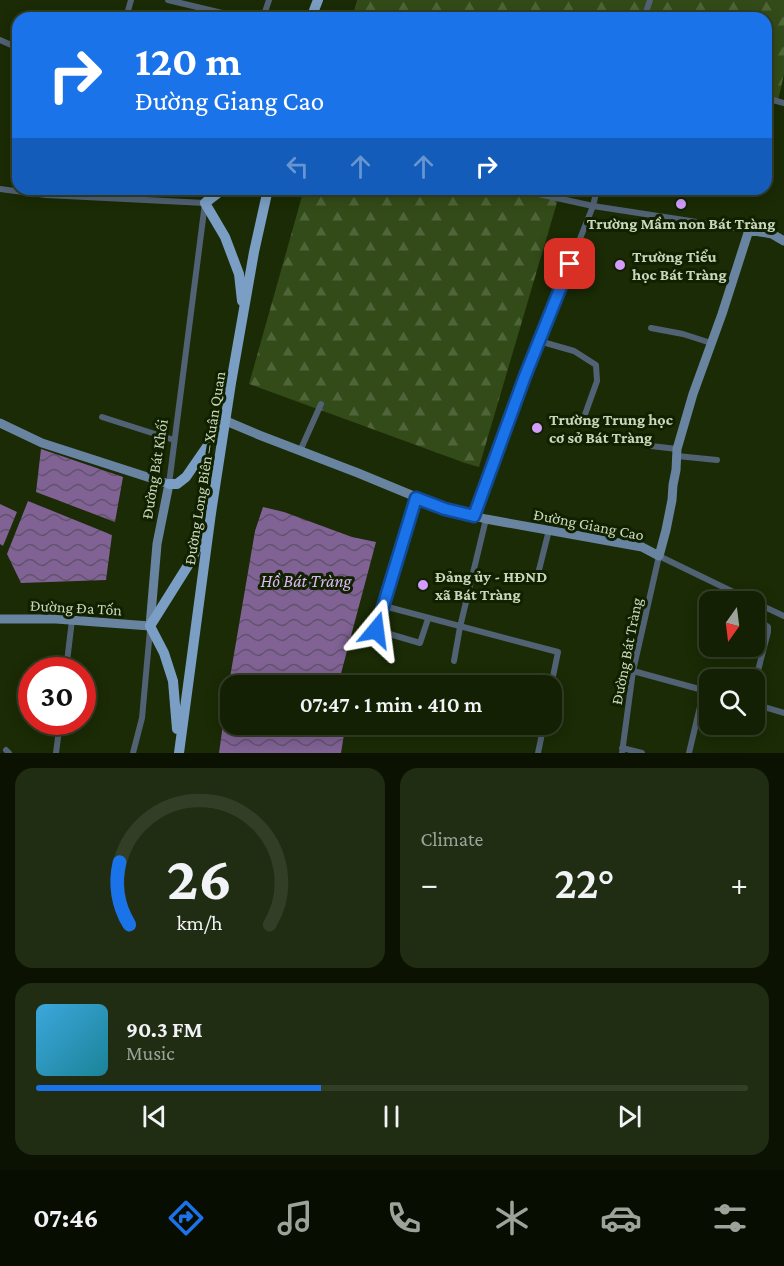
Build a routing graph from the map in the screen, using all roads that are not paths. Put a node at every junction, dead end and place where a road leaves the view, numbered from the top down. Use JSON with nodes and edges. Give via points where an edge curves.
{"nodes":[{"id":1,"x":168,"y":0,"type":"edge"},
{"id":2,"x":218,"y":12,"type":"edge"},
{"id":3,"x":46,"y":195,"type":"edge"},
{"id":4,"x":207,"y":195,"type":"edge"},
{"id":5,"x":215,"y":195,"type":"edge"},
{"id":6,"x":267,"y":195,"type":"edge"},
{"id":7,"x":543,"y":195,"type":"edge"},
{"id":8,"x":596,"y":195,"type":"edge"},
{"id":9,"x":109,"y":197,"type":"joint"},
{"id":10,"x":205,"y":204,"type":"junction"},
{"id":11,"x":593,"y":206,"type":"junction"},
{"id":12,"x":749,"y":230,"type":"junction"},
{"id":13,"x":784,"y":241,"type":"edge"},
{"id":14,"x":243,"y":318,"type":"junction"},
{"id":15,"x":651,"y":328,"type":"dead end"},
{"id":16,"x":538,"y":341,"type":"junction"},
{"id":17,"x":711,"y":343,"type":"junction"},
{"id":18,"x":321,"y":404,"type":"dead end"},
{"id":19,"x":102,"y":417,"type":"dead end"},
{"id":20,"x":583,"y":420,"type":"dead end"},
{"id":21,"x":225,"y":421,"type":"junction"},
{"id":22,"x":0,"y":423,"type":"edge"},
{"id":23,"x":174,"y":440,"type":"junction"},
{"id":24,"x":651,"y":446,"type":"dead end"},
{"id":25,"x":300,"y":451,"type":"junction"},
{"id":26,"x":677,"y":453,"type":"junction"},
{"id":27,"x":717,"y":460,"type":"dead end"},
{"id":28,"x":169,"y":484,"type":"junction"},
{"id":29,"x":416,"y":498,"type":"junction"},
{"id":30,"x":211,"y":513,"type":"junction"},
{"id":31,"x":474,"y":516,"type":"junction"},
{"id":32,"x":486,"y":519,"type":"junction"},
{"id":33,"x":549,"y":530,"type":"junction"},
{"id":34,"x":659,"y":556,"type":"junction"},
{"id":35,"x":537,"y":578,"type":"dead end"},
{"id":36,"x":731,"y":591,"type":"edge"},
{"id":37,"x":384,"y":606,"type":"junction"},
{"id":38,"x":765,"y":607,"type":"edge"},
{"id":39,"x":784,"y":616,"type":"edge"},
{"id":40,"x":0,"y":619,"type":"edge"},
{"id":41,"x":428,"y":619,"type":"junction"},
{"id":42,"x":72,"y":620,"type":"junction"},
{"id":43,"x":765,"y":625,"type":"edge"},
{"id":44,"x":150,"y":626,"type":"junction"},
{"id":45,"x":460,"y":627,"type":"junction"},
{"id":46,"x":765,"y":644,"type":"edge"},
{"id":47,"x":68,"y":657,"type":"edge"},
{"id":48,"x":454,"y":661,"type":"dead end"},
{"id":49,"x":633,"y":671,"type":"junction"},
{"id":50,"x":553,"y":675,"type":"edge"},
{"id":51,"x":699,"y":689,"type":"edge"},
{"id":52,"x":765,"y":707,"type":"edge"},
{"id":53,"x":784,"y":713,"type":"edge"},
{"id":54,"x":699,"y":719,"type":"edge"},
{"id":55,"x":58,"y":735,"type":"edge"},
{"id":56,"x":542,"y":735,"type":"edge"},
{"id":57,"x":622,"y":751,"type":"edge"},
{"id":58,"x":56,"y":753,"type":"edge"},
{"id":59,"x":133,"y":753,"type":"edge"},
{"id":60,"x":179,"y":753,"type":"edge"},
{"id":61,"x":538,"y":753,"type":"edge"},
{"id":62,"x":642,"y":753,"type":"edge"},
{"id":63,"x":689,"y":753,"type":"edge"}],
"edges":[{"from":1,"to":2,"type":"street"},
{"from":3,"to":9,"type":"street"},
{"from":4,"to":10,"type":"street","name":"Đường Bát Khối"},
{"from":5,"to":10,"type":"main road"},
{"from":6,"to":14,"type":"main road","name":"Đường Long Biên – Xuân Quan"},
{"from":7,"to":11,"type":"street"},
{"from":8,"to":11,"type":"street"},
{"from":9,"to":10,"type":"street"},
{"from":10,"to":14,"type":"main road","via":[[225,237],[239,274]]},
{"from":10,"to":23,"type":"street","name":"Đường Bát Khối"},
{"from":11,"to":12,"type":"street"},
{"from":11,"to":16,"type":"street"},
{"from":12,"to":13,"type":"street","via":[[772,234]]},
{"from":12,"to":17,"type":"street","name":"Đường Giang Cao"},
{"from":14,"to":21,"type":"main road","name":"Đường Long Biên – Xuân Quan"},
{"from":15,"to":17,"type":"street"},
{"from":16,"to":20,"type":"street","via":[[574,351],[596,365],[597,381]]},
{"from":16,"to":31,"type":"street"},
{"from":17,"to":26,"type":"street","name":"Đường Giang Cao"},
{"from":18,"to":25,"type":"street"},
{"from":19,"to":23,"type":"street"},
{"from":21,"to":25,"type":"street","name":"Đường Giang Cao"},
{"from":21,"to":28,"type":"main road","via":[[186,477],[177,484]]},
{"from":21,"to":30,"type":"main road","name":"Đường Long Biên – Xuân Quan"},
{"from":22,"to":28,"type":"street","via":[[42,443]]},
{"from":23,"to":28,"type":"street","name":"Đường Bát Khối"},
{"from":24,"to":26,"type":"street"},
{"from":25,"to":29,"type":"street","name":"Đường Giang Cao"},
{"from":26,"to":27,"type":"street"},
{"from":26,"to":34,"type":"street","name":"Đường Giang Cao","via":[[672,500]]},
{"from":28,"to":44,"type":"street","name":"Đường Bát Khối","via":[[157,544]]},
{"from":29,"to":31,"type":"street","name":"Đường Giang Cao"},
{"from":29,"to":37,"type":"street"},
{"from":30,"to":44,"type":"main road","via":[[192,559]]},
{"from":30,"to":60,"type":"main road","name":"Đường Long Biên – Xuân Quan"},
{"from":31,"to":32,"type":"street","name":"Đường Giang Cao"},
{"from":32,"to":33,"type":"street","name":"Đường Giang Cao"},
{"from":32,"to":45,"type":"street"},
{"from":33,"to":34,"type":"street","name":"Đường Giang Cao","via":[[642,547]]},
{"from":33,"to":35,"type":"street"},
{"from":34,"to":36,"type":"street"},
{"from":34,"to":49,"type":"street","name":"Đường Bát Tràng"},
{"from":37,"to":41,"type":"street"},
{"from":37,"to":41,"type":"street","via":[[376,630],[420,643]]},
{"from":38,"to":39,"type":"street"},
{"from":40,"to":42,"type":"street","name":"Đường Đa Tốn"},
{"from":41,"to":45,"type":"street"},
{"from":42,"to":44,"type":"street","name":"Đường Đa Tốn"},
{"from":42,"to":47,"type":"street"},
{"from":43,"to":46,"type":"street"},
{"from":44,"to":59,"type":"street","name":"Đường Bát Khối","via":[[142,718]]},
{"from":44,"to":60,"type":"main road","via":[[173,681]]},
{"from":45,"to":48,"type":"street"},
{"from":45,"to":50,"type":"street","via":[[558,652]]},
{"from":49,"to":51,"type":"street"},
{"from":49,"to":57,"type":"street","name":"Đường Bát Tràng"},
{"from":52,"to":53,"type":"street"},
{"from":54,"to":63,"type":"street"},
{"from":55,"to":58,"type":"street"},
{"from":56,"to":61,"type":"street"},
{"from":57,"to":62,"type":"street"}]}
